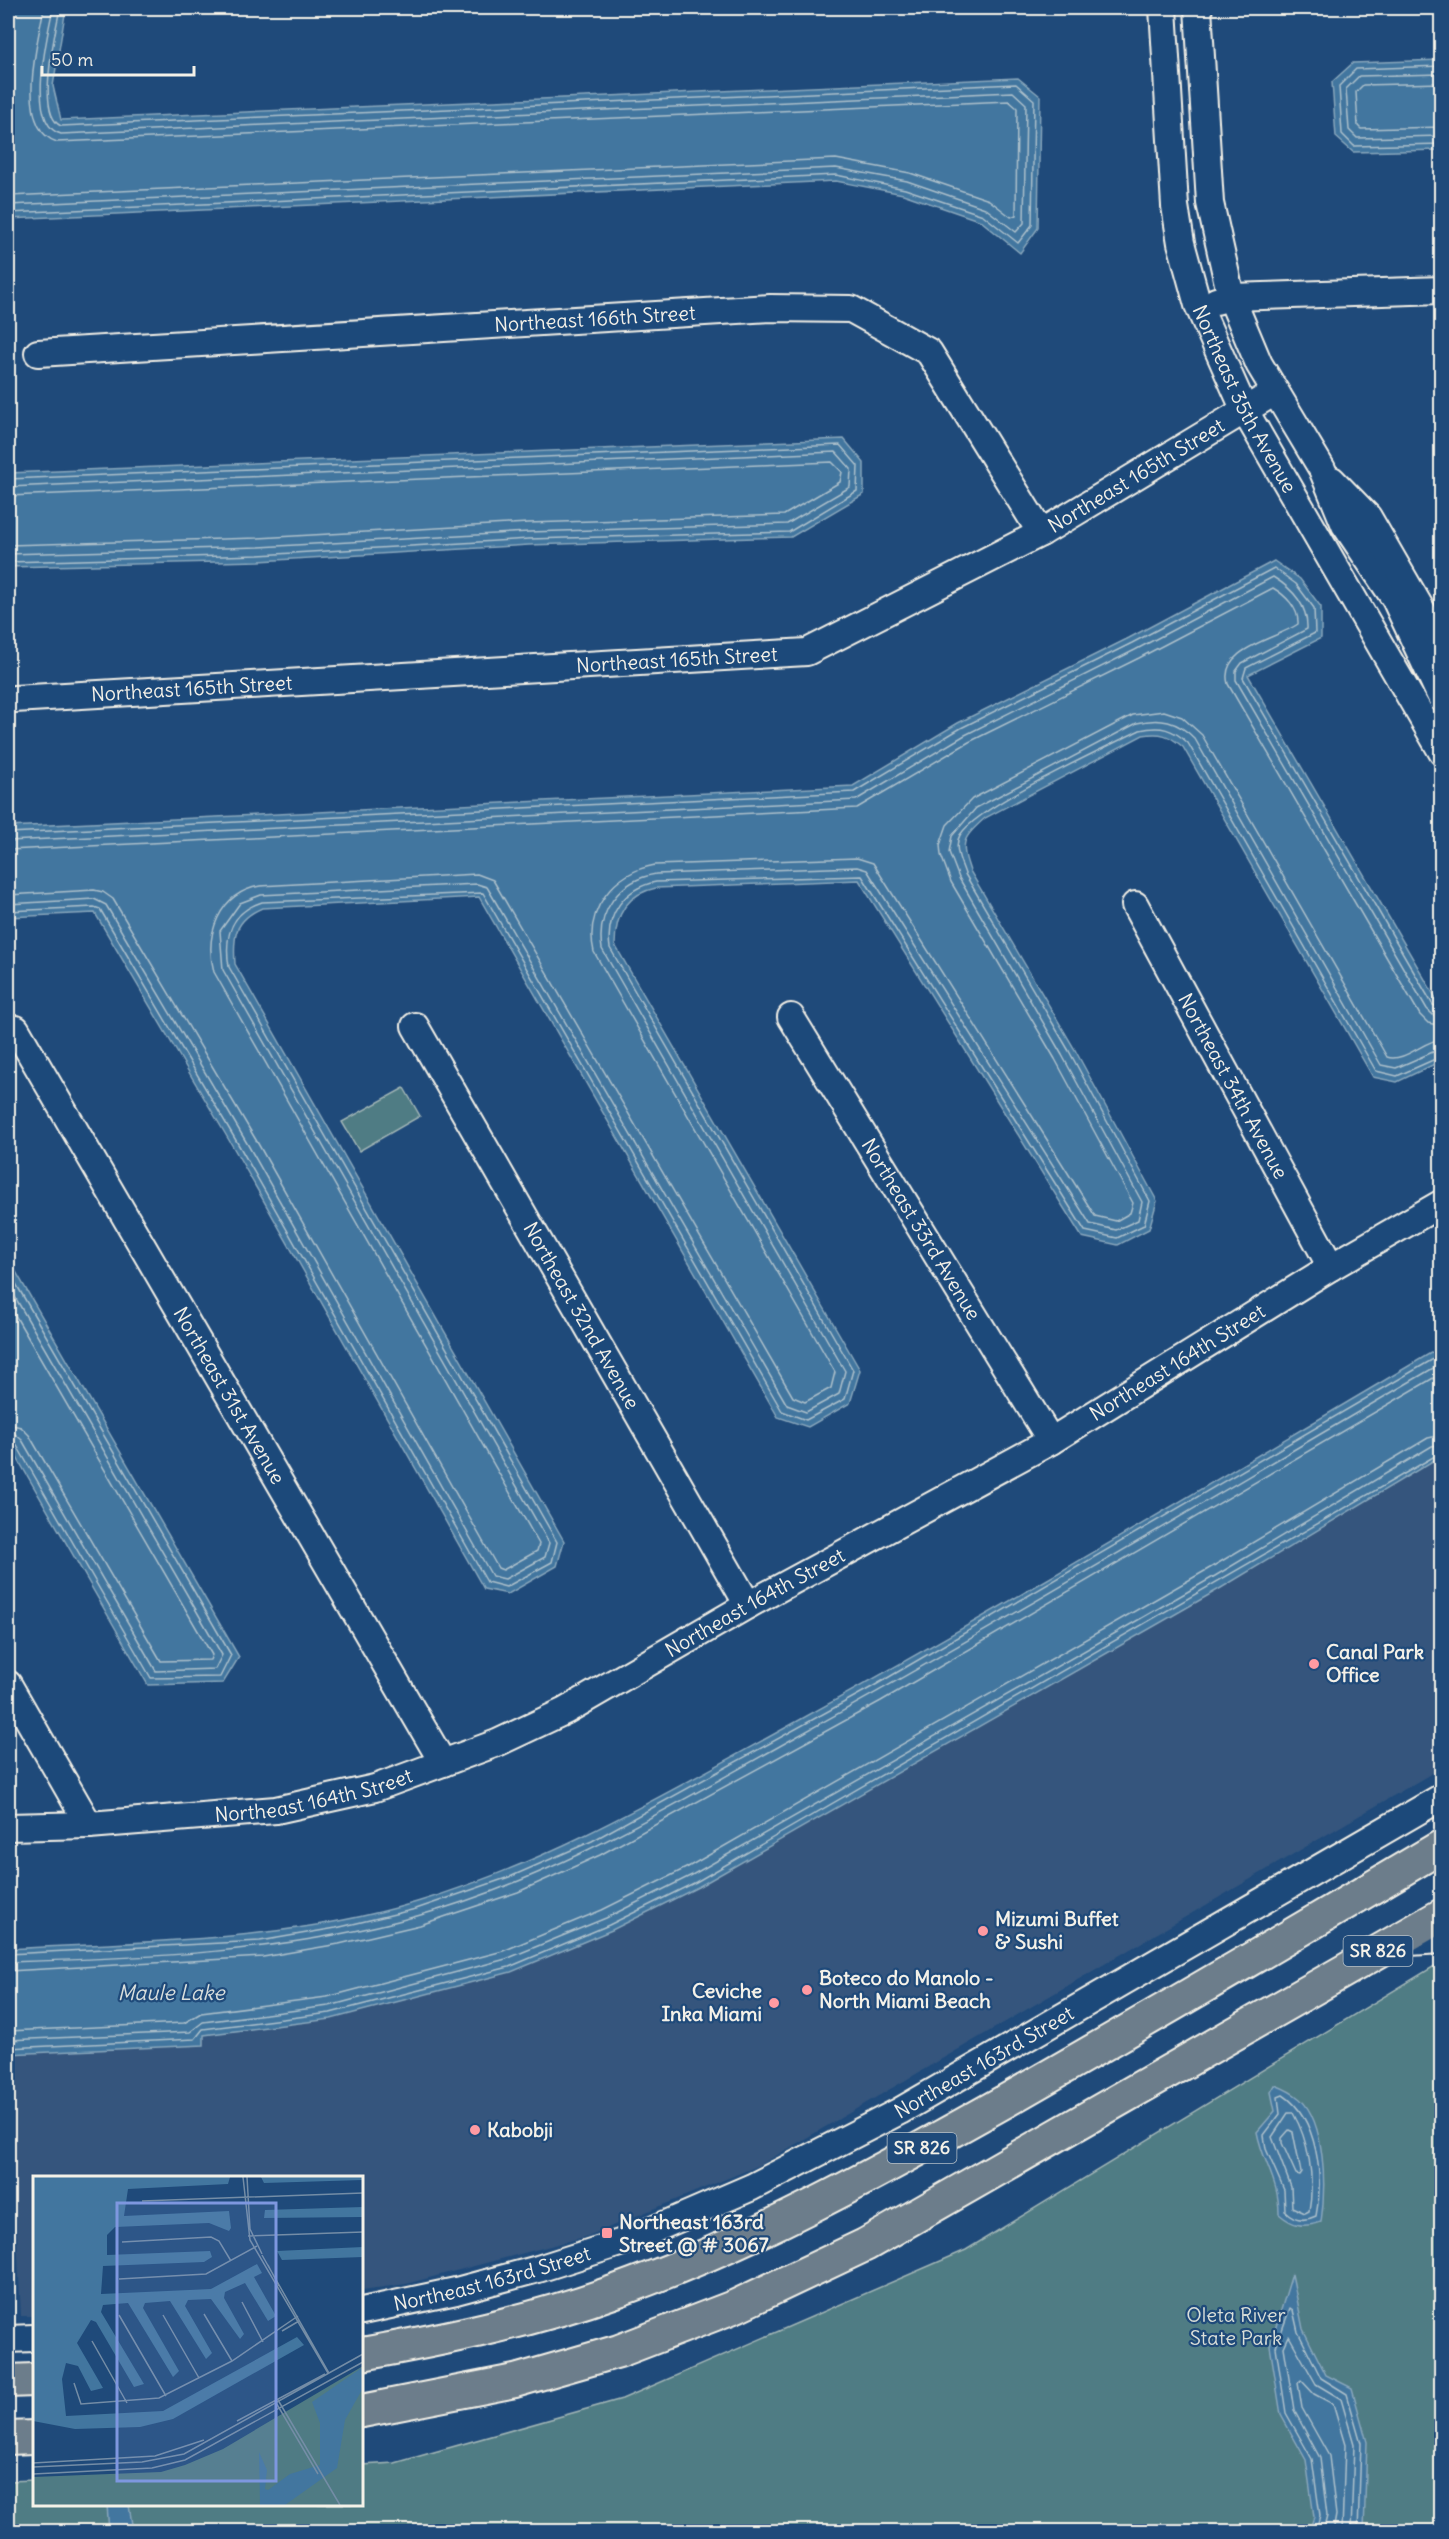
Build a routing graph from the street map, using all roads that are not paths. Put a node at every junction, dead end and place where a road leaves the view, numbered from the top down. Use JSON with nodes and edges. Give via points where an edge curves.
{"nodes":[{"id":1,"x":1163,"y":8,"type":"edge"},
{"id":2,"x":1198,"y":8,"type":"edge"},
{"id":3,"x":1442,"y":290,"type":"edge"},
{"id":4,"x":1231,"y":297,"type":"junction"},
{"id":5,"x":1198,"y":305,"type":"junction"},
{"id":6,"x":38,"y":353,"type":"dead end"},
{"id":7,"x":1275,"y":392,"type":"junction"},
{"id":8,"x":1245,"y":411,"type":"junction"},
{"id":9,"x":1323,"y":471,"type":"junction"},
{"id":10,"x":1041,"y":533,"type":"junction"},
{"id":11,"x":1442,"y":645,"type":"edge"},
{"id":12,"x":14,"y":699,"type":"dead end"},
{"id":13,"x":1442,"y":699,"type":"edge"},
{"id":14,"x":1442,"y":752,"type":"edge"},
{"id":15,"x":1135,"y":905,"type":"dead end"},
{"id":16,"x":791,"y":1017,"type":"dead end"},
{"id":17,"x":415,"y":1026,"type":"dead end"},
{"id":18,"x":16,"y":1029,"type":"dead end"},
{"id":19,"x":1442,"y":1203,"type":"edge"},
{"id":20,"x":1331,"y":1267,"type":"junction"},
{"id":21,"x":1052,"y":1441,"type":"junction"},
{"id":22,"x":748,"y":1605,"type":"junction"},
{"id":23,"x":8,"y":1684,"type":"edge"},
{"id":24,"x":443,"y":1762,"type":"junction"},
{"id":25,"x":1439,"y":1805,"type":"edge"},
{"id":26,"x":89,"y":1825,"type":"junction"},
{"id":27,"x":8,"y":1827,"type":"edge"},
{"id":28,"x":1442,"y":1846,"type":"edge"},
{"id":29,"x":1442,"y":1915,"type":"edge"},
{"id":30,"x":1442,"y":1940,"type":"edge"},
{"id":31,"x":1393,"y":1943,"type":"junction"},
{"id":32,"x":363,"y":2311,"type":"edge"},
{"id":33,"x":33,"y":2338,"type":"edge"},
{"id":34,"x":8,"y":2339,"type":"edge"},
{"id":35,"x":363,"y":2354,"type":"edge"},
{"id":36,"x":33,"y":2380,"type":"edge"},
{"id":37,"x":8,"y":2381,"type":"edge"},
{"id":38,"x":363,"y":2411,"type":"edge"},
{"id":39,"x":33,"y":2437,"type":"edge"},
{"id":40,"x":8,"y":2438,"type":"edge"}],
"edges":[{"from":1,"to":5,"type":"street","name":"Northeast 35th Avenue","via":[[1175,206]]},
{"from":2,"to":4,"type":"street","name":"Northeast 35th Avenue","via":[[1210,203]]},
{"from":3,"to":4,"type":"street"},
{"from":4,"to":5,"type":"street"},
{"from":4,"to":7,"type":"street","name":"Northeast 35th Avenue"},
{"from":5,"to":8,"type":"street","name":"Northeast 35th Avenue"},
{"from":6,"to":10,"type":"street","name":"Northeast 166th Street","via":[[770,308],[851,309],[929,352]]},
{"from":7,"to":8,"type":"street","name":"Northeast 165th Street"},
{"from":7,"to":9,"type":"street","name":"Northeast 35th Avenue"},
{"from":8,"to":10,"type":"street","name":"Northeast 165th Street"},
{"from":8,"to":14,"type":"street","name":"Northeast 35th Avenue"},
{"from":9,"to":11,"type":"street","name":"Northeast 35th Avenue","via":[[1368,517]]},
{"from":9,"to":13,"type":"street","name":"Northeast 35th Avenue","via":[[1345,525],[1375,571],[1376,599]]},
{"from":10,"to":12,"type":"street","name":"Northeast 165th Street","via":[[807,651]]},
{"from":15,"to":20,"type":"street","name":"Northeast 34th Avenue"},
{"from":16,"to":21,"type":"street","name":"Northeast 33rd Avenue"},
{"from":17,"to":22,"type":"street","name":"Northeast 32nd Avenue"},
{"from":18,"to":24,"type":"street","name":"Northeast 31st Avenue"},
{"from":19,"to":20,"type":"street","name":"Northeast 164th Street"},
{"from":20,"to":21,"type":"street","name":"Northeast 164th Street"},
{"from":21,"to":22,"type":"street","name":"Northeast 164th Street"},
{"from":22,"to":24,"type":"street","name":"Northeast 164th Street","via":[[565,1711],[497,1743]]},
{"from":23,"to":26,"type":"street"},
{"from":24,"to":26,"type":"street","name":"Northeast 164th Street","via":[[375,1788],[276,1810]]},
{"from":25,"to":32,"type":"street","name":"Northeast 163rd Street","via":[[900,2111],[753,2187],[618,2244],[456,2292]]},
{"from":26,"to":27,"type":"street","name":"Northeast 164th Street"},
{"from":28,"to":35,"type":"main road","number":"SR 826","via":[[873,2175],[728,2247],[612,2293],[524,2319]]},
{"from":29,"to":31,"type":"main road","number":"SR 826"},
{"from":30,"to":31,"type":"street"},
{"from":31,"to":38,"type":"main road","number":"SR 826","via":[[865,2245],[736,2306],[619,2351],[515,2381]]},
{"from":33,"to":34,"type":"street"},
{"from":36,"to":37,"type":"main road"},
{"from":39,"to":40,"type":"main road"}]}
